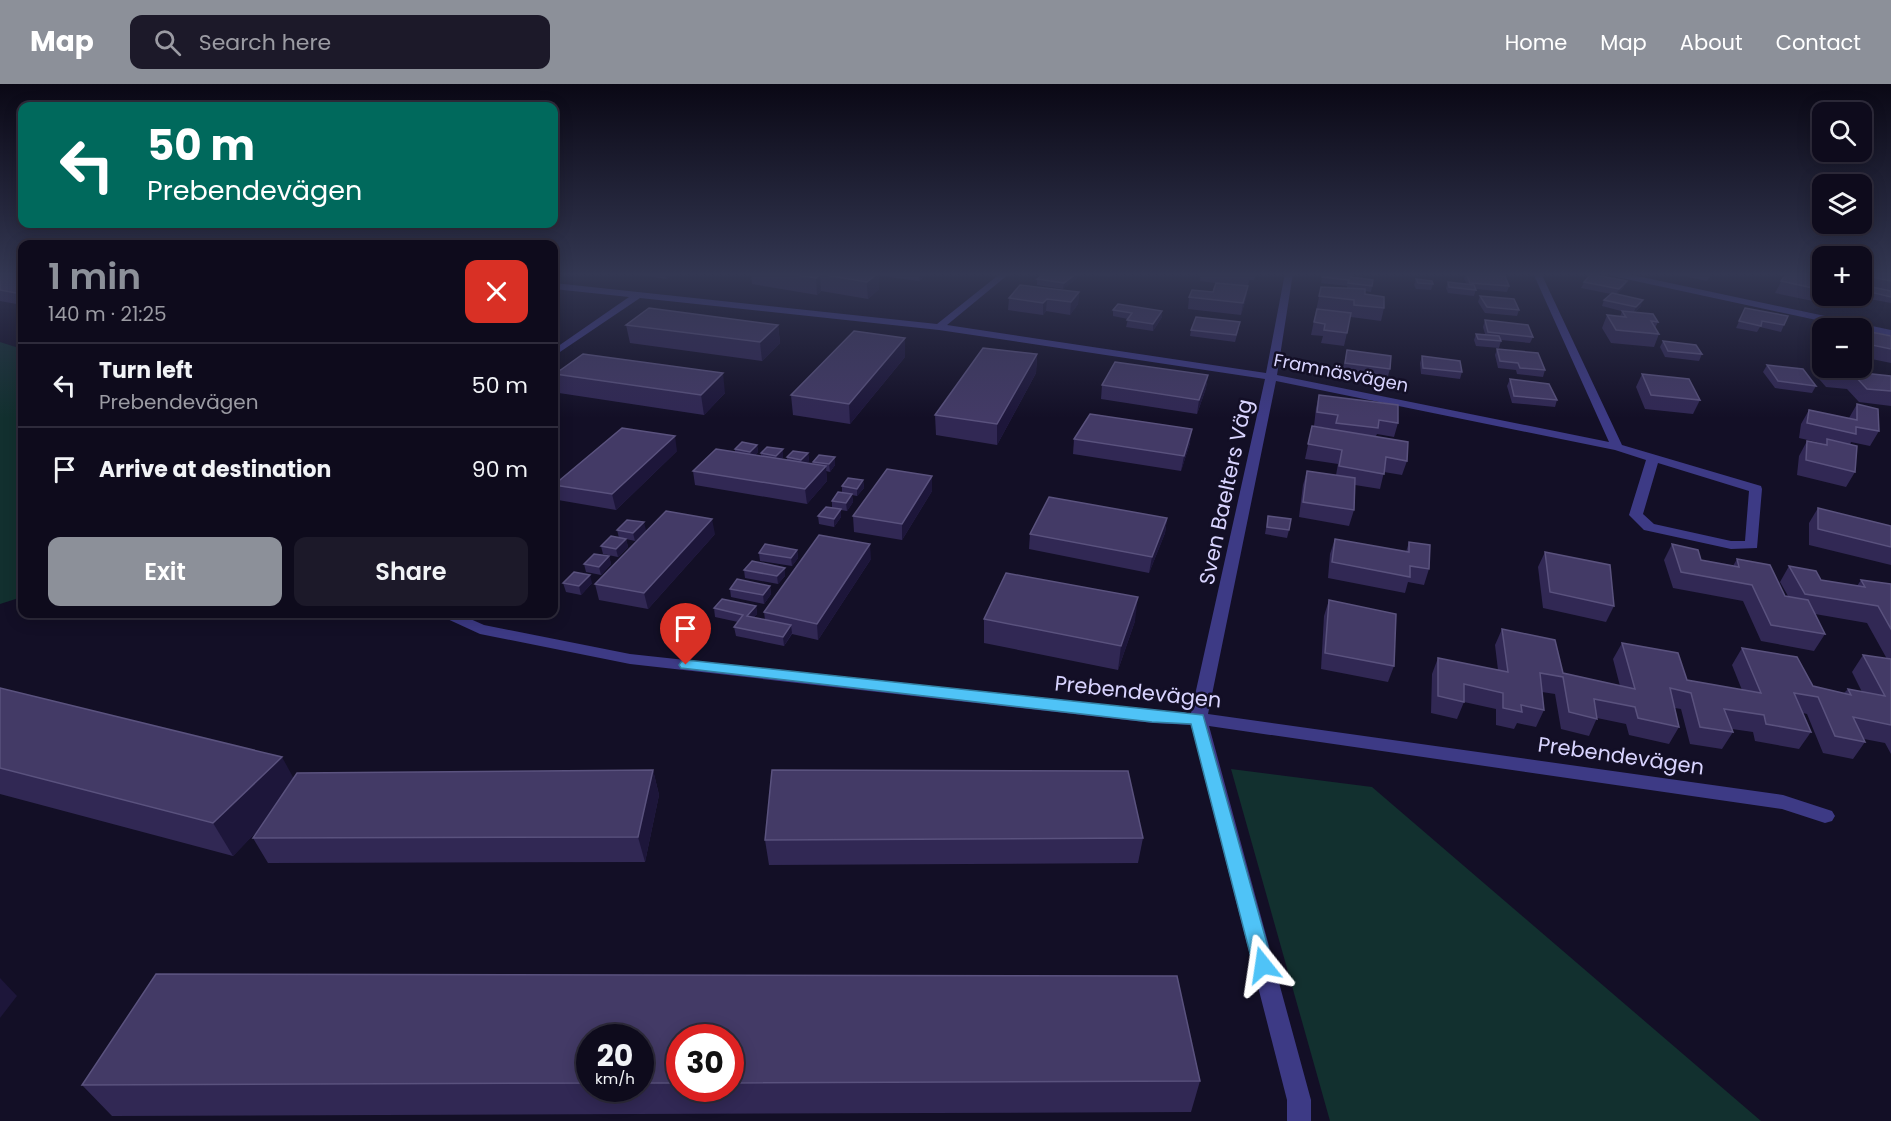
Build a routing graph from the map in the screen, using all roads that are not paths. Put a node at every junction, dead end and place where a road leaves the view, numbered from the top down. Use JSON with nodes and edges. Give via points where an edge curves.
{"nodes":[{"id":1,"x":600,"y":321,"type":"edge"},
{"id":2,"x":886,"y":321,"type":"edge"},
{"id":3,"x":946,"y":321,"type":"edge"},
{"id":4,"x":1281,"y":321,"type":"edge"},
{"id":5,"x":1559,"y":321,"type":"edge"},
{"id":6,"x":1837,"y":321,"type":"edge"},
{"id":7,"x":939,"y":327,"type":"junction"},
{"id":8,"x":1891,"y":333,"type":"edge"},
{"id":9,"x":558,"y":350,"type":"edge"},
{"id":10,"x":1271,"y":377,"type":"junction"},
{"id":11,"x":1617,"y":447,"type":"junction"},
{"id":12,"x":1653,"y":458,"type":"junction"},
{"id":13,"x":457,"y":618,"type":"edge"},
{"id":14,"x":1198,"y":719,"type":"junction"},
{"id":15,"x":1825,"y":816,"type":"dead end"},
{"id":16,"x":1299,"y":1121,"type":"edge"}],
"edges":[{"from":1,"to":9,"type":"street"},
{"from":2,"to":7,"type":"street","name":"Framnäsvägen"},
{"from":3,"to":7,"type":"street"},
{"from":4,"to":10,"type":"street","name":"Sven Baelters Väg"},
{"from":5,"to":11,"type":"street"},
{"from":6,"to":8,"type":"street"},
{"from":7,"to":10,"type":"street","name":"Framnäsvägen"},
{"from":10,"to":11,"type":"street","name":"Framnäsvägen"},
{"from":10,"to":14,"type":"street","name":"Sven Baelters Väg"},
{"from":11,"to":12,"type":"street","name":"Framnäsvägen"},
{"from":12,"to":12,"type":"street","name":"Framnäsvägen","via":[[1756,489],[1752,545],[1731,545],[1649,527],[1636,515]]},
{"from":13,"to":14,"type":"street","name":"Prebendevägen","via":[[480,628],[630,659]]},
{"from":14,"to":15,"type":"street","name":"Prebendevägen","via":[[1783,802]]},
{"from":14,"to":16,"type":"street","via":[[1299,1100]]}]}
